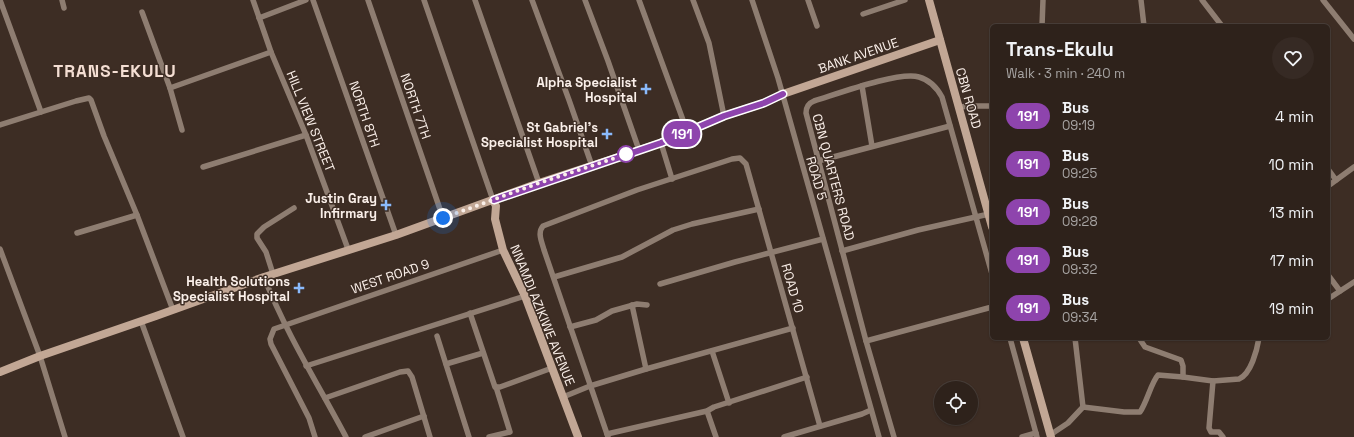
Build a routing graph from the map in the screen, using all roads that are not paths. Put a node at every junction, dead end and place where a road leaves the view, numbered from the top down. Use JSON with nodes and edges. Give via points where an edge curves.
{"nodes":[{"id":1,"x":0,"y":0,"type":"edge"},
{"id":2,"x":62,"y":0,"type":"edge"},
{"id":3,"x":253,"y":0,"type":"edge"},
{"id":4,"x":306,"y":0,"type":"edge"},
{"id":5,"x":313,"y":0,"type":"edge"},
{"id":6,"x":368,"y":0,"type":"edge"},
{"id":7,"x":424,"y":0,"type":"edge"},
{"id":8,"x":475,"y":0,"type":"edge"},
{"id":9,"x":532,"y":0,"type":"edge"},
{"id":10,"x":585,"y":0,"type":"edge"},
{"id":11,"x":640,"y":0,"type":"edge"},
{"id":12,"x":693,"y":0,"type":"edge"},
{"id":13,"x":752,"y":0,"type":"edge"},
{"id":14,"x":808,"y":0,"type":"edge"},
{"id":15,"x":905,"y":0,"type":"edge"},
{"id":16,"x":929,"y":0,"type":"edge"},
{"id":17,"x":1043,"y":0,"type":"edge"},
{"id":18,"x":1141,"y":0,"type":"edge"},
{"id":19,"x":1202,"y":0,"type":"edge"},
{"id":20,"x":1323,"y":0,"type":"edge"},
{"id":21,"x":64,"y":8,"type":"dead end"},
{"id":22,"x":142,"y":12,"type":"dead end"},
{"id":23,"x":863,"y":14,"type":"dead end"},
{"id":24,"x":259,"y":18,"type":"junction"},
{"id":25,"x":1042,"y":24,"type":"edge"},
{"id":26,"x":1144,"y":24,"type":"edge"},
{"id":27,"x":1221,"y":24,"type":"edge"},
{"id":28,"x":817,"y":26,"type":"dead end"},
{"id":29,"x":1354,"y":39,"type":"edge"},
{"id":30,"x":940,"y":40,"type":"junction"},
{"id":31,"x":271,"y":52,"type":"junction"},
{"id":32,"x":862,"y":86,"type":"junction"},
{"id":33,"x":170,"y":88,"type":"junction"},
{"id":34,"x":783,"y":94,"type":"junction"},
{"id":35,"x":990,"y":106,"type":"edge"},
{"id":36,"x":960,"y":107,"type":"junction"},
{"id":37,"x":41,"y":112,"type":"junction"},
{"id":38,"x":724,"y":116,"type":"junction"},
{"id":39,"x":0,"y":125,"type":"edge"},
{"id":40,"x":950,"y":126,"type":"junction"},
{"id":41,"x":182,"y":130,"type":"dead end"},
{"id":42,"x":687,"y":132,"type":"junction"},
{"id":43,"x":306,"y":135,"type":"junction"},
{"id":44,"x":661,"y":143,"type":"junction"},
{"id":45,"x":872,"y":146,"type":"junction"},
{"id":46,"x":639,"y":150,"type":"junction"},
{"id":47,"x":818,"y":160,"type":"junction"},
{"id":48,"x":592,"y":166,"type":"junction"},
{"id":49,"x":1354,"y":167,"type":"edge"},
{"id":50,"x":203,"y":168,"type":"dead end"},
{"id":51,"x":1330,"y":172,"type":"edge"},
{"id":52,"x":672,"y":179,"type":"junction"},
{"id":53,"x":1336,"y":180,"type":"junction"},
{"id":54,"x":539,"y":183,"type":"junction"},
{"id":55,"x":1330,"y":184,"type":"edge"},
{"id":56,"x":494,"y":200,"type":"junction"},
{"id":57,"x":294,"y":208,"type":"dead end"},
{"id":58,"x":758,"y":209,"type":"junction"},
{"id":59,"x":989,"y":214,"type":"junction"},
{"id":60,"x":137,"y":215,"type":"junction"},
{"id":61,"x":975,"y":217,"type":"junction"},
{"id":62,"x":443,"y":218,"type":"junction"},
{"id":63,"x":990,"y":218,"type":"edge"},
{"id":64,"x":77,"y":233,"type":"dead end"},
{"id":65,"x":396,"y":236,"type":"junction"},
{"id":66,"x":823,"y":239,"type":"junction"},
{"id":67,"x":0,"y":249,"type":"edge"},
{"id":68,"x":348,"y":250,"type":"junction"},
{"id":69,"x":503,"y":250,"type":"junction"},
{"id":70,"x":842,"y":251,"type":"junction"},
{"id":71,"x":771,"y":252,"type":"junction"},
{"id":72,"x":990,"y":267,"type":"edge"},
{"id":73,"x":273,"y":274,"type":"junction"},
{"id":74,"x":264,"y":277,"type":"junction"},
{"id":75,"x":554,"y":277,"type":"junction"},
{"id":76,"x":1330,"y":278,"type":"edge"},
{"id":77,"x":1354,"y":282,"type":"edge"},
{"id":78,"x":660,"y":284,"type":"dead end"},
{"id":79,"x":1340,"y":291,"type":"junction"},
{"id":80,"x":525,"y":296,"type":"junction"},
{"id":81,"x":1330,"y":298,"type":"edge"},
{"id":82,"x":632,"y":305,"type":"junction"},
{"id":83,"x":647,"y":305,"type":"dead end"},
{"id":84,"x":990,"y":308,"type":"edge"},
{"id":85,"x":173,"y":310,"type":"junction"},
{"id":86,"x":470,"y":313,"type":"junction"},
{"id":87,"x":141,"y":321,"type":"junction"},
{"id":88,"x":285,"y":325,"type":"junction"},
{"id":89,"x":570,"y":327,"type":"junction"},
{"id":90,"x":793,"y":328,"type":"junction"},
{"id":91,"x":437,"y":336,"type":"dead end"},
{"id":92,"x":1011,"y":340,"type":"edge"},
{"id":93,"x":1024,"y":340,"type":"edge"},
{"id":94,"x":1075,"y":340,"type":"edge"},
{"id":95,"x":1140,"y":340,"type":"edge"},
{"id":96,"x":1258,"y":340,"type":"edge"},
{"id":97,"x":866,"y":341,"type":"junction"},
{"id":98,"x":712,"y":351,"type":"junction"},
{"id":99,"x":483,"y":353,"type":"junction"},
{"id":100,"x":40,"y":356,"type":"junction"},
{"id":101,"x":446,"y":364,"type":"junction"},
{"id":102,"x":306,"y":366,"type":"junction"},
{"id":103,"x":552,"y":368,"type":"junction"},
{"id":104,"x":646,"y":369,"type":"junction"},
{"id":105,"x":0,"y":372,"type":"edge"},
{"id":106,"x":1183,"y":376,"type":"junction"},
{"id":107,"x":807,"y":377,"type":"junction"},
{"id":108,"x":1213,"y":381,"type":"junction"},
{"id":109,"x":590,"y":386,"type":"junction"},
{"id":110,"x":496,"y":387,"type":"junction"},
{"id":111,"x":563,"y":397,"type":"junction"},
{"id":112,"x":326,"y":398,"type":"junction"},
{"id":113,"x":729,"y":403,"type":"junction"},
{"id":114,"x":1083,"y":407,"type":"junction"},
{"id":115,"x":871,"y":410,"type":"junction"},
{"id":116,"x":707,"y":411,"type":"junction"},
{"id":117,"x":424,"y":416,"type":"junction"},
{"id":118,"x":820,"y":426,"type":"junction"},
{"id":119,"x":1037,"y":435,"type":"edge"},
{"id":120,"x":607,"y":436,"type":"edge"},
{"id":121,"x":1050,"y":436,"type":"edge"},
{"id":122,"x":65,"y":437,"type":"edge"},
{"id":123,"x":183,"y":437,"type":"edge"},
{"id":124,"x":315,"y":437,"type":"edge"},
{"id":125,"x":346,"y":437,"type":"edge"},
{"id":126,"x":364,"y":437,"type":"edge"},
{"id":127,"x":430,"y":437,"type":"edge"},
{"id":128,"x":469,"y":437,"type":"edge"},
{"id":129,"x":489,"y":437,"type":"edge"},
{"id":130,"x":578,"y":437,"type":"edge"},
{"id":131,"x":716,"y":437,"type":"edge"},
{"id":132,"x":784,"y":437,"type":"edge"},
{"id":133,"x":879,"y":437,"type":"edge"},
{"id":134,"x":894,"y":437,"type":"edge"},
{"id":135,"x":1022,"y":437,"type":"edge"},
{"id":136,"x":1223,"y":437,"type":"edge"}],
"edges":[{"from":1,"to":37,"type":"street"},
{"from":2,"to":21,"type":"street"},
{"from":3,"to":24,"type":"street","name":"HILL VIEW STREET"},
{"from":4,"to":24,"type":"street"},
{"from":5,"to":65,"type":"street","name":"NORTH 8TH"},
{"from":6,"to":62,"type":"street","name":"NORTH 7TH"},
{"from":7,"to":56,"type":"street"},
{"from":8,"to":54,"type":"street"},
{"from":9,"to":48,"type":"street"},
{"from":10,"to":46,"type":"street"},
{"from":11,"to":42,"type":"street"},
{"from":12,"to":38,"type":"street","via":[[709,43]]},
{"from":13,"to":34,"type":"street","name":"ROAD 5"},
{"from":14,"to":28,"type":"street"},
{"from":15,"to":23,"type":"street"},
{"from":16,"to":30,"type":"main road","name":"CBN ROAD"},
{"from":17,"to":25,"type":"street"},
{"from":18,"to":26,"type":"street"},
{"from":19,"to":27,"type":"street"},
{"from":20,"to":29,"type":"street"},
{"from":22,"to":33,"type":"street"},
{"from":24,"to":31,"type":"street","name":"HILL VIEW STREET"},
{"from":30,"to":34,"type":"main road","name":"BANK AVENUE"},
{"from":30,"to":36,"type":"main road","name":"CBN ROAD"},
{"from":31,"to":33,"type":"street"},
{"from":31,"to":43,"type":"street","name":"HILL VIEW STREET"},
{"from":32,"to":40,"type":"street","name":"CBN QUARTERS ROAD","via":[[898,77],[920,77],[937,88]]},
{"from":32,"to":45,"type":"street"},
{"from":32,"to":47,"type":"street","name":"CBN QUARTERS ROAD","via":[[814,101],[807,107],[806,113]]},
{"from":33,"to":41,"type":"street"},
{"from":34,"to":38,"type":"main road","name":"BANK AVENUE"},
{"from":34,"to":66,"type":"street","name":"ROAD 5"},
{"from":35,"to":36,"type":"street"},
{"from":36,"to":59,"type":"main road","name":"CBN ROAD"},
{"from":37,"to":39,"type":"street"},
{"from":37,"to":60,"type":"street","via":[[89,98]]},
{"from":38,"to":42,"type":"main road","name":"BANK AVENUE"},
{"from":40,"to":45,"type":"street"},
{"from":40,"to":61,"type":"street","name":"CBN QUARTERS ROAD"},
{"from":42,"to":44,"type":"main road","name":"BANK AVENUE"},
{"from":43,"to":50,"type":"street"},
{"from":43,"to":68,"type":"street","name":"HILL VIEW STREET"},
{"from":44,"to":46,"type":"main road","name":"BANK AVENUE"},
{"from":44,"to":52,"type":"street"},
{"from":45,"to":47,"type":"street"},
{"from":46,"to":48,"type":"main road","name":"BANK AVENUE"},
{"from":47,"to":70,"type":"street","name":"CBN QUARTERS ROAD"},
{"from":48,"to":54,"type":"main road","name":"BANK AVENUE"},
{"from":49,"to":53,"type":"street"},
{"from":51,"to":53,"type":"street"},
{"from":52,"to":58,"type":"street","name":"ROAD 10","via":[[740,158],[746,164]]},
{"from":52,"to":75,"type":"street","via":[[543,226],[539,233]]},
{"from":53,"to":55,"type":"street"},
{"from":54,"to":56,"type":"main road","name":"BANK AVENUE"},
{"from":56,"to":62,"type":"main road","name":"BANK AVENUE"},
{"from":56,"to":69,"type":"main road","name":"NNAMDI AZIKIWE AVENUE","via":[[495,219]]},
{"from":57,"to":73,"type":"street","via":[[257,234]]},
{"from":58,"to":71,"type":"street","name":"ROAD 10"},
{"from":58,"to":75,"type":"street","via":[[673,230],[622,257]]},
{"from":59,"to":61,"type":"street"},
{"from":59,"to":63,"type":"main road","name":"CBN ROAD"},
{"from":60,"to":64,"type":"street"},
{"from":60,"to":85,"type":"street"},
{"from":61,"to":70,"type":"street"},
{"from":61,"to":72,"type":"street","name":"CBN QUARTERS ROAD"},
{"from":62,"to":65,"type":"main road","name":"BANK AVENUE"},
{"from":65,"to":68,"type":"main road","name":"BANK AVENUE"},
{"from":66,"to":71,"type":"street"},
{"from":66,"to":115,"type":"street","name":"ROAD 5"},
{"from":67,"to":100,"type":"street"},
{"from":68,"to":73,"type":"main road","name":"BANK AVENUE"},
{"from":69,"to":80,"type":"main road","name":"NNAMDI AZIKIWE AVENUE"},
{"from":69,"to":88,"type":"street","name":"WEST ROAD 9"},
{"from":70,"to":97,"type":"street","name":"CBN QUARTERS ROAD"},
{"from":71,"to":78,"type":"street"},
{"from":71,"to":90,"type":"street","name":"ROAD 10"},
{"from":73,"to":74,"type":"main road","name":"BANK AVENUE"},
{"from":74,"to":85,"type":"main road","name":"BANK AVENUE"},
{"from":74,"to":88,"type":"street"},
{"from":75,"to":89,"type":"street"},
{"from":76,"to":79,"type":"street"},
{"from":77,"to":79,"type":"street"},
{"from":79,"to":81,"type":"street"},
{"from":80,"to":86,"type":"street"},
{"from":80,"to":103,"type":"main road","name":"NNAMDI AZIKIWE AVENUE"},
{"from":82,"to":83,"type":"street"},
{"from":82,"to":89,"type":"street","via":[[612,311],[596,320]]},
{"from":82,"to":104,"type":"street"},
{"from":84,"to":97,"type":"street"},
{"from":85,"to":87,"type":"main road","name":"BANK AVENUE"},
{"from":86,"to":99,"type":"street"},
{"from":86,"to":102,"type":"street"},
{"from":87,"to":100,"type":"main road","name":"BANK AVENUE"},
{"from":87,"to":123,"type":"street"},
{"from":88,"to":102,"type":"street"},
{"from":88,"to":124,"type":"street","via":[[274,329],[270,339],[309,418]]},
{"from":89,"to":109,"type":"street"},
{"from":90,"to":98,"type":"street"},
{"from":90,"to":107,"type":"street","name":"ROAD 10"},
{"from":91,"to":101,"type":"street"},
{"from":92,"to":119,"type":"street"},
{"from":93,"to":121,"type":"main road"},
{"from":94,"to":114,"type":"street"},
{"from":95,"to":106,"type":"street","via":[[1145,347],[1181,360]]},
{"from":96,"to":108,"type":"street","via":[[1256,351],[1247,372],[1242,377]]},
{"from":97,"to":134,"type":"street","name":"CBN QUARTERS ROAD"},
{"from":98,"to":104,"type":"street"},
{"from":98,"to":113,"type":"street"},
{"from":99,"to":101,"type":"street"},
{"from":99,"to":110,"type":"street"},
{"from":100,"to":105,"type":"main road","name":"BANK AVENUE"},
{"from":100,"to":122,"type":"street"},
{"from":101,"to":128,"type":"street"},
{"from":102,"to":112,"type":"street"},
{"from":103,"to":110,"type":"street"},
{"from":103,"to":111,"type":"main road","name":"NNAMDI AZIKIWE AVENUE"},
{"from":104,"to":109,"type":"street"},
{"from":106,"to":108,"type":"street"},
{"from":106,"to":114,"type":"street","via":[[1158,375],[1140,412]]},
{"from":107,"to":113,"type":"street"},
{"from":107,"to":118,"type":"street","name":"ROAD 10"},
{"from":108,"to":136,"type":"street","via":[[1209,428],[1211,432],[1219,432]]},
{"from":109,"to":111,"type":"street"},
{"from":109,"to":120,"type":"street"},
{"from":110,"to":129,"type":"street","via":[[510,432]]},
{"from":111,"to":130,"type":"main road","name":"NNAMDI AZIKIWE AVENUE"},
{"from":112,"to":117,"type":"street","via":[[401,371],[408,371]]},
{"from":112,"to":125,"type":"street"},
{"from":113,"to":116,"type":"street"},
{"from":114,"to":121,"type":"street","via":[[1068,423]]},
{"from":115,"to":118,"type":"street"},
{"from":115,"to":133,"type":"street","name":"ROAD 5"},
{"from":116,"to":120,"type":"street"},
{"from":116,"to":131,"type":"street"},
{"from":117,"to":126,"type":"street"},
{"from":117,"to":127,"type":"street"},
{"from":118,"to":132,"type":"street"},
{"from":119,"to":135,"type":"street"}]}
